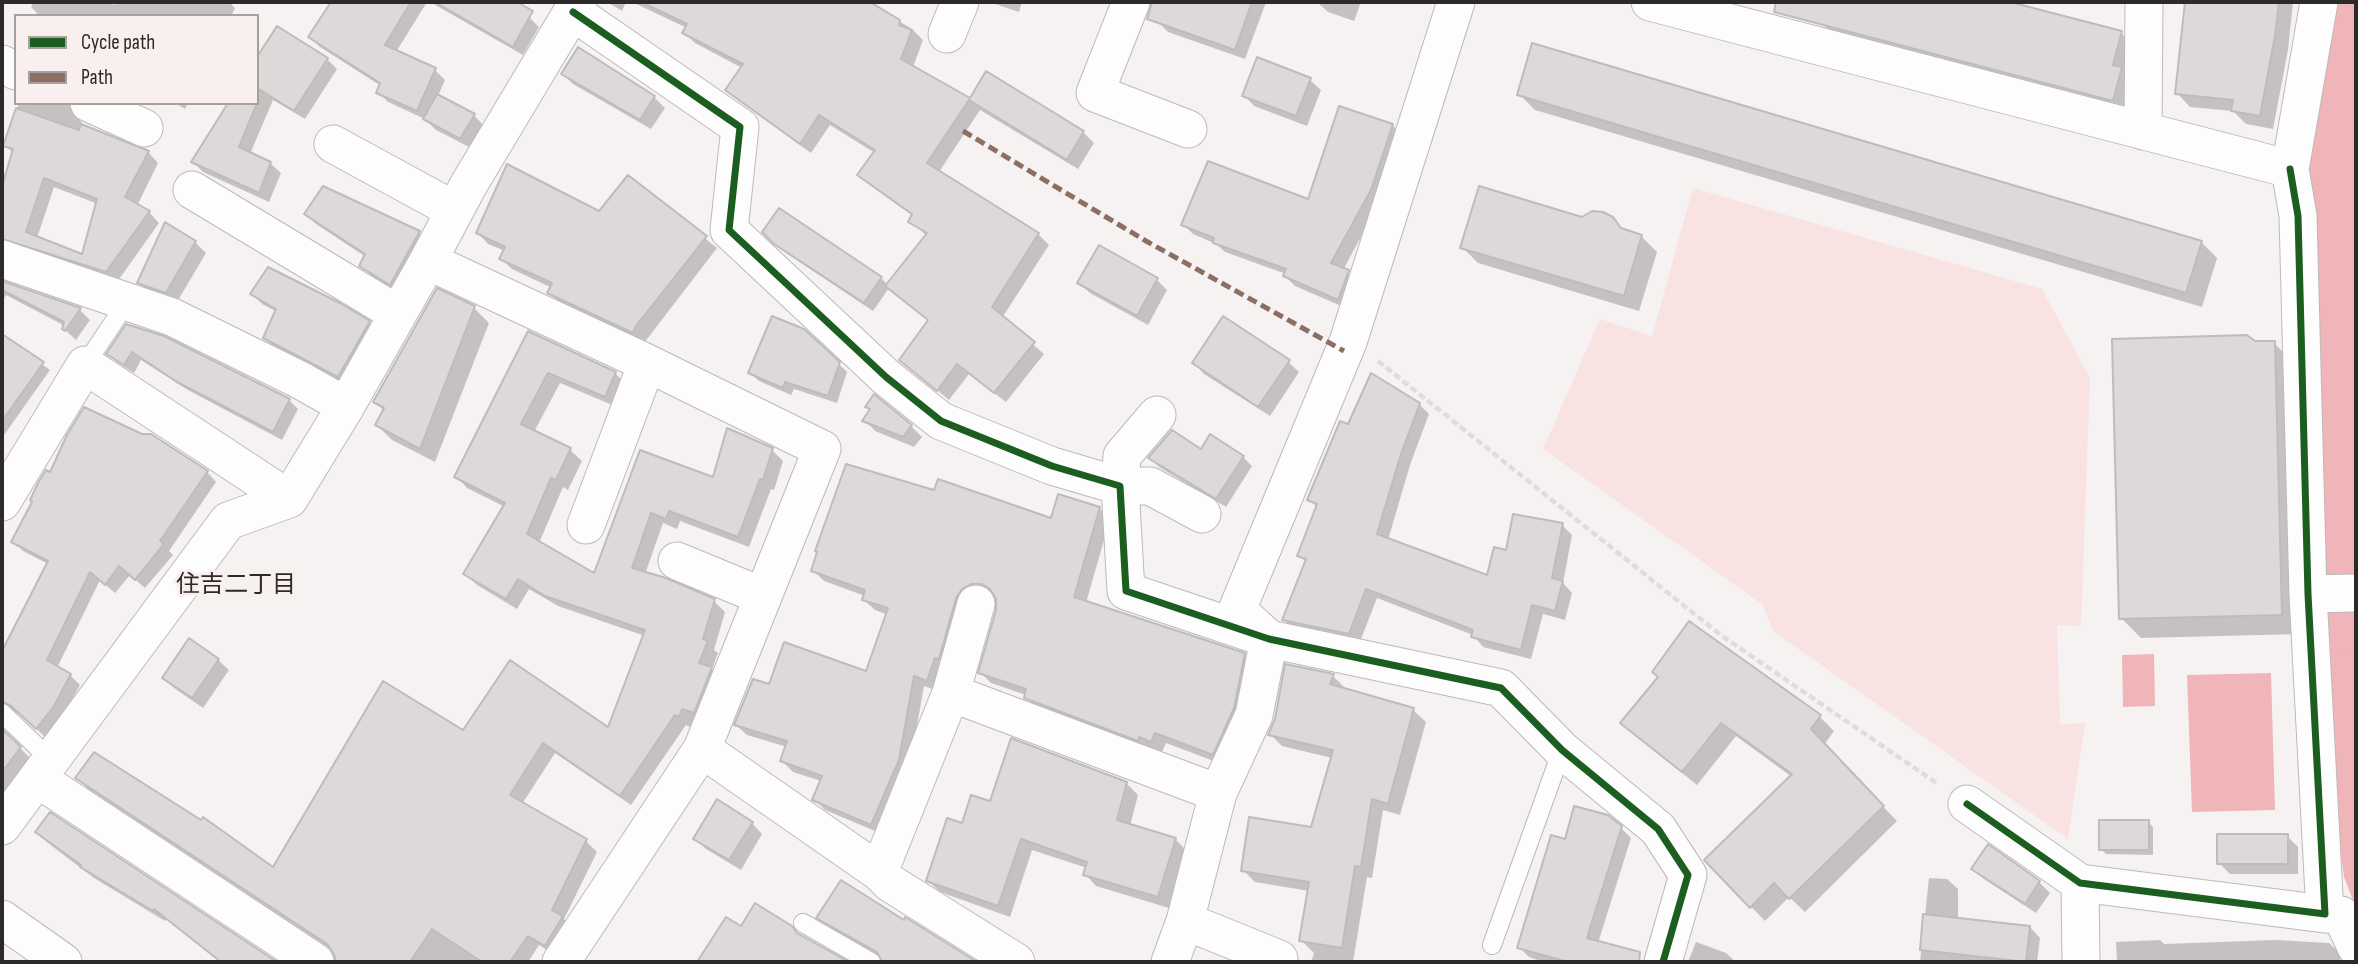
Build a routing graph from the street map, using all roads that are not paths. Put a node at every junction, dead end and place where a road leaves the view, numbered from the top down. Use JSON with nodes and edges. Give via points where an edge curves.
{"nodes":[{"id":1,"x":1131,"y":2,"type":"edge"},
{"id":2,"x":1457,"y":2,"type":"edge"},
{"id":3,"x":1650,"y":2,"type":"edge"},
{"id":4,"x":2144,"y":2,"type":"edge"},
{"id":5,"x":2319,"y":2,"type":"edge"},
{"id":6,"x":576,"y":7,"type":"edge"},
{"id":7,"x":93,"y":105,"type":"edge"},
{"id":8,"x":144,"y":128,"type":"dead end"},
{"id":9,"x":1188,"y":129,"type":"dead end"},
{"id":10,"x":2143,"y":131,"type":"junction"},
{"id":11,"x":333,"y":144,"type":"dead end"},
{"id":12,"x":2290,"y":169,"type":"junction"},
{"id":13,"x":192,"y":190,"type":"dead end"},
{"id":14,"x":454,"y":210,"type":"junction"},
{"id":15,"x":2,"y":259,"type":"edge"},
{"id":16,"x":428,"y":261,"type":"junction"},
{"id":17,"x":127,"y":302,"type":"junction"},
{"id":18,"x":398,"y":314,"type":"junction"},
{"id":19,"x":647,"y":363,"type":"junction"},
{"id":20,"x":85,"y":365,"type":"junction"},
{"id":21,"x":346,"y":407,"type":"junction"},
{"id":22,"x":1157,"y":415,"type":"dead end"},
{"id":23,"x":1120,"y":486,"type":"junction"},
{"id":24,"x":289,"y":499,"type":"junction"},
{"id":25,"x":2,"y":502,"type":"edge"},
{"id":26,"x":1202,"y":514,"type":"dead end"},
{"id":27,"x":586,"y":525,"type":"dead end"},
{"id":28,"x":677,"y":561,"type":"dead end"},
{"id":29,"x":2356,"y":593,"type":"edge"},
{"id":30,"x":2313,"y":594,"type":"junction"},
{"id":31,"x":762,"y":596,"type":"junction"},
{"id":32,"x":976,"y":604,"type":"dead end"},
{"id":33,"x":1269,"y":639,"type":"junction"},
{"id":34,"x":951,"y":693,"type":"junction"},
{"id":35,"x":2,"y":713,"type":"edge"},
{"id":36,"x":702,"y":749,"type":"junction"},
{"id":37,"x":1562,"y":750,"type":"junction"},
{"id":38,"x":44,"y":769,"type":"junction"},
{"id":39,"x":1218,"y":793,"type":"junction"},
{"id":40,"x":1967,"y":804,"type":"road end"},
{"id":41,"x":2,"y":826,"type":"edge"},
{"id":42,"x":879,"y":872,"type":"junction"},
{"id":43,"x":2080,"y":883,"type":"junction"},
{"id":44,"x":2325,"y":914,"type":"junction"},
{"id":45,"x":2,"y":919,"type":"edge"},
{"id":46,"x":1185,"y":921,"type":"junction"},
{"id":47,"x":803,"y":923,"type":"dead end"},
{"id":48,"x":1492,"y":945,"type":"dead end"},
{"id":49,"x":2356,"y":947,"type":"edge"},
{"id":50,"x":1279,"y":959,"type":"dead end"},
{"id":51,"x":63,"y":962,"type":"edge"},
{"id":52,"x":315,"y":962,"type":"edge"},
{"id":53,"x":561,"y":962,"type":"edge"},
{"id":54,"x":871,"y":962,"type":"edge"},
{"id":55,"x":1016,"y":962,"type":"edge"},
{"id":56,"x":1170,"y":962,"type":"edge"},
{"id":57,"x":1663,"y":962,"type":"edge"},
{"id":58,"x":2081,"y":962,"type":"edge"}],
"edges":[{"from":1,"to":9,"type":"street","via":[[1095,93]]},
{"from":2,"to":33,"type":"street","via":[[1348,342],[1237,610]]},
{"from":3,"to":10,"type":"street"},
{"from":4,"to":10,"type":"street"},
{"from":5,"to":12,"type":"street"},
{"from":6,"to":14,"type":"street"},
{"from":6,"to":23,"type":"street","via":[[740,127],[729,230],[886,377],[941,421],[1052,466]]},
{"from":7,"to":8,"type":"street"},
{"from":10,"to":12,"type":"street"},
{"from":11,"to":14,"type":"street"},
{"from":12,"to":30,"type":"street","via":[[2298,216]]},
{"from":13,"to":18,"type":"street"},
{"from":14,"to":16,"type":"street"},
{"from":15,"to":17,"type":"street"},
{"from":16,"to":18,"type":"street"},
{"from":16,"to":19,"type":"street"},
{"from":17,"to":20,"type":"lane"},
{"from":17,"to":21,"type":"street","via":[[225,342]]},
{"from":18,"to":21,"type":"street"},
{"from":19,"to":27,"type":"street"},
{"from":19,"to":31,"type":"street","via":[[822,449]]},
{"from":20,"to":24,"type":"street"},
{"from":20,"to":25,"type":"street"},
{"from":21,"to":24,"type":"street"},
{"from":22,"to":23,"type":"street","via":[[1122,456]]},
{"from":23,"to":26,"type":"street","via":[[1150,485]]},
{"from":23,"to":33,"type":"street","via":[[1126,591]]},
{"from":24,"to":38,"type":"street","via":[[229,521]]},
{"from":28,"to":31,"type":"street"},
{"from":29,"to":30,"type":"street"},
{"from":30,"to":44,"type":"street"},
{"from":31,"to":36,"type":"street"},
{"from":32,"to":34,"type":"street"},
{"from":33,"to":37,"type":"street","via":[[1502,688]]},
{"from":33,"to":39,"type":"street","via":[[1254,715]]},
{"from":34,"to":39,"type":"street"},
{"from":34,"to":42,"type":"street"},
{"from":35,"to":38,"type":"lane"},
{"from":36,"to":42,"type":"street"},
{"from":36,"to":53,"type":"street"},
{"from":37,"to":48,"type":"lane"},
{"from":37,"to":57,"type":"street","via":[[1658,829],[1688,875]]},
{"from":38,"to":41,"type":"street"},
{"from":38,"to":52,"type":"street"},
{"from":39,"to":46,"type":"street"},
{"from":40,"to":43,"type":"street"},
{"from":42,"to":55,"type":"street"},
{"from":43,"to":44,"type":"street"},
{"from":43,"to":58,"type":"street"},
{"from":44,"to":49,"type":"street","via":[[2341,915]]},
{"from":45,"to":51,"type":"street"},
{"from":46,"to":50,"type":"street"},
{"from":46,"to":56,"type":"street"},
{"from":47,"to":54,"type":"lane"}]}
